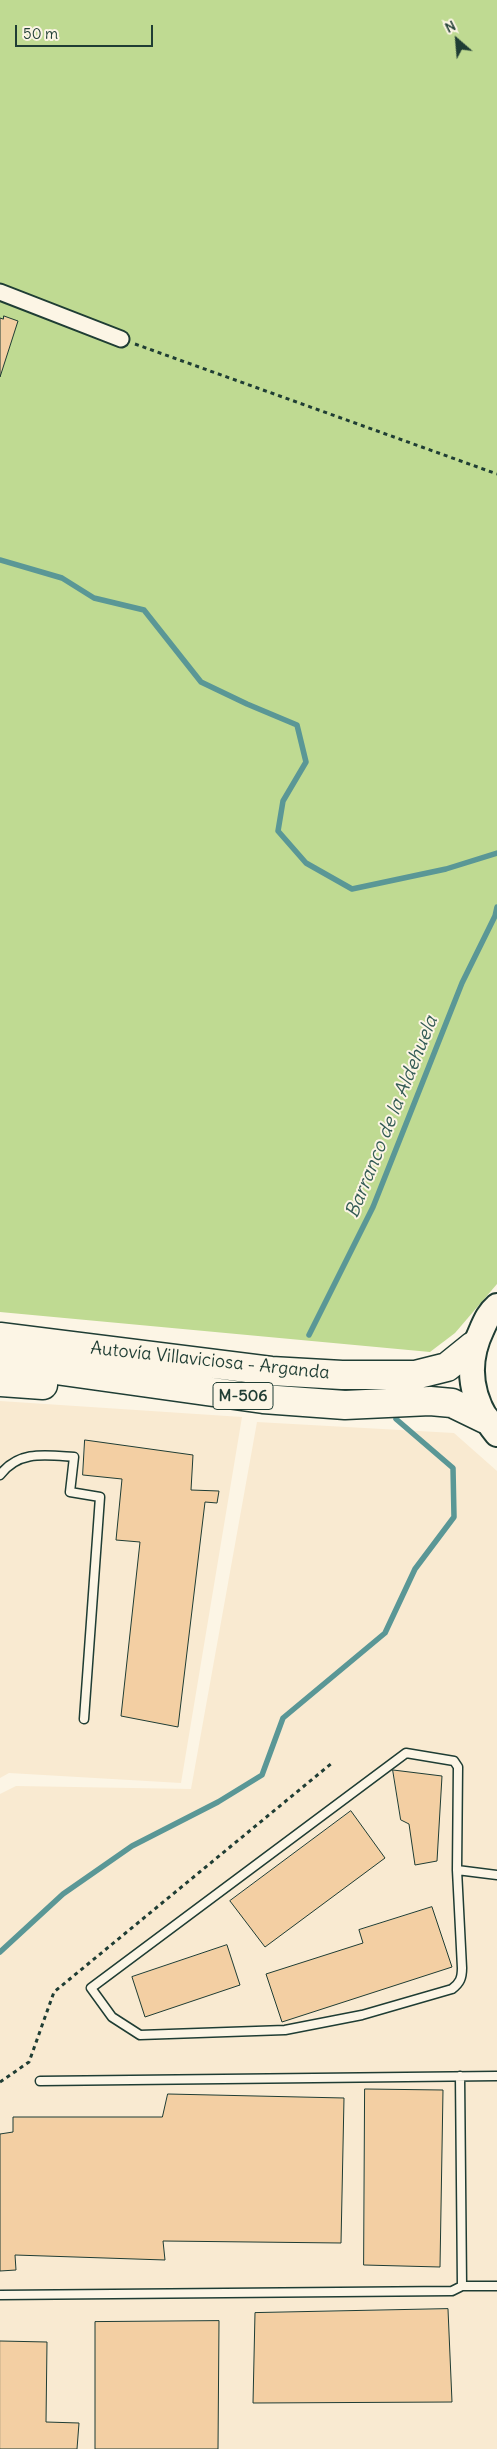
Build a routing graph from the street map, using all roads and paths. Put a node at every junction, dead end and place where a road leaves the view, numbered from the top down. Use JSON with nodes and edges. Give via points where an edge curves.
{"nodes":[{"id":1,"x":0,"y":292,"type":"edge"},
{"id":2,"x":120,"y":339,"type":"joint"},
{"id":3,"x":497,"y":474,"type":"edge"},
{"id":4,"x":497,"y":1306,"type":"edge"},
{"id":5,"x":0,"y":1337,"type":"edge"},
{"id":6,"x":474,"y":1346,"type":"junction"},
{"id":7,"x":0,"y":1362,"type":"edge"},
{"id":8,"x":0,"y":1382,"type":"edge"},
{"id":9,"x":177,"y":1386,"type":"junction"},
{"id":10,"x":491,"y":1427,"type":"edge"},
{"id":11,"x":0,"y":1474,"type":"edge"},
{"id":12,"x":84,"y":1719,"type":"dead end"},
{"id":13,"x":332,"y":1763,"type":"dead end"},
{"id":14,"x":457,"y":1870,"type":"junction"},
{"id":15,"x":497,"y":1875,"type":"edge"},
{"id":16,"x":460,"y":2076,"type":"junction"},
{"id":17,"x":497,"y":2076,"type":"edge"},
{"id":18,"x":40,"y":2081,"type":"dead end"},
{"id":19,"x":0,"y":2082,"type":"edge"},
{"id":20,"x":462,"y":2286,"type":"junction"},
{"id":21,"x":497,"y":2286,"type":"edge"},
{"id":22,"x":0,"y":2295,"type":"edge"}],
"edges":[{"from":1,"to":2,"type":"street"},
{"from":2,"to":3,"type":"path"},
{"from":4,"to":6,"type":"main road","number":"M-506","via":[[490,1312]]},
{"from":5,"to":6,"type":"highway","name":"Autovía Villaviciosa - Arganda","number":"M-506","via":[[271,1371],[342,1374],[415,1375],[447,1366]]},
{"from":6,"to":10,"type":"main road","number":"M-506","via":[[471,1384]]},
{"from":7,"to":9,"type":"highway","number":"M-506"},
{"from":8,"to":9,"type":"highway","via":[[132,1393]]},
{"from":9,"to":10,"type":"highway","number":"M-506","via":[[344,1405],[452,1403]]},
{"from":11,"to":12,"type":"lane","via":[[21,1457],[39,1454],[74,1457],[70,1492],[100,1497]]},
{"from":13,"to":19,"type":"path","via":[[54,1992],[28,2062]]},
{"from":14,"to":14,"type":"lane","via":[[462,1977],[452,1989],[362,2015],[285,2030],[140,2035],[112,2017],[92,1988],[406,1753],[454,1761],[458,1767]]},
{"from":14,"to":15,"type":"lane"},
{"from":16,"to":17,"type":"lane"},
{"from":16,"to":18,"type":"lane"},
{"from":16,"to":20,"type":"lane"},
{"from":20,"to":21,"type":"lane"},
{"from":20,"to":22,"type":"lane","via":[[452,2291]]}]}
